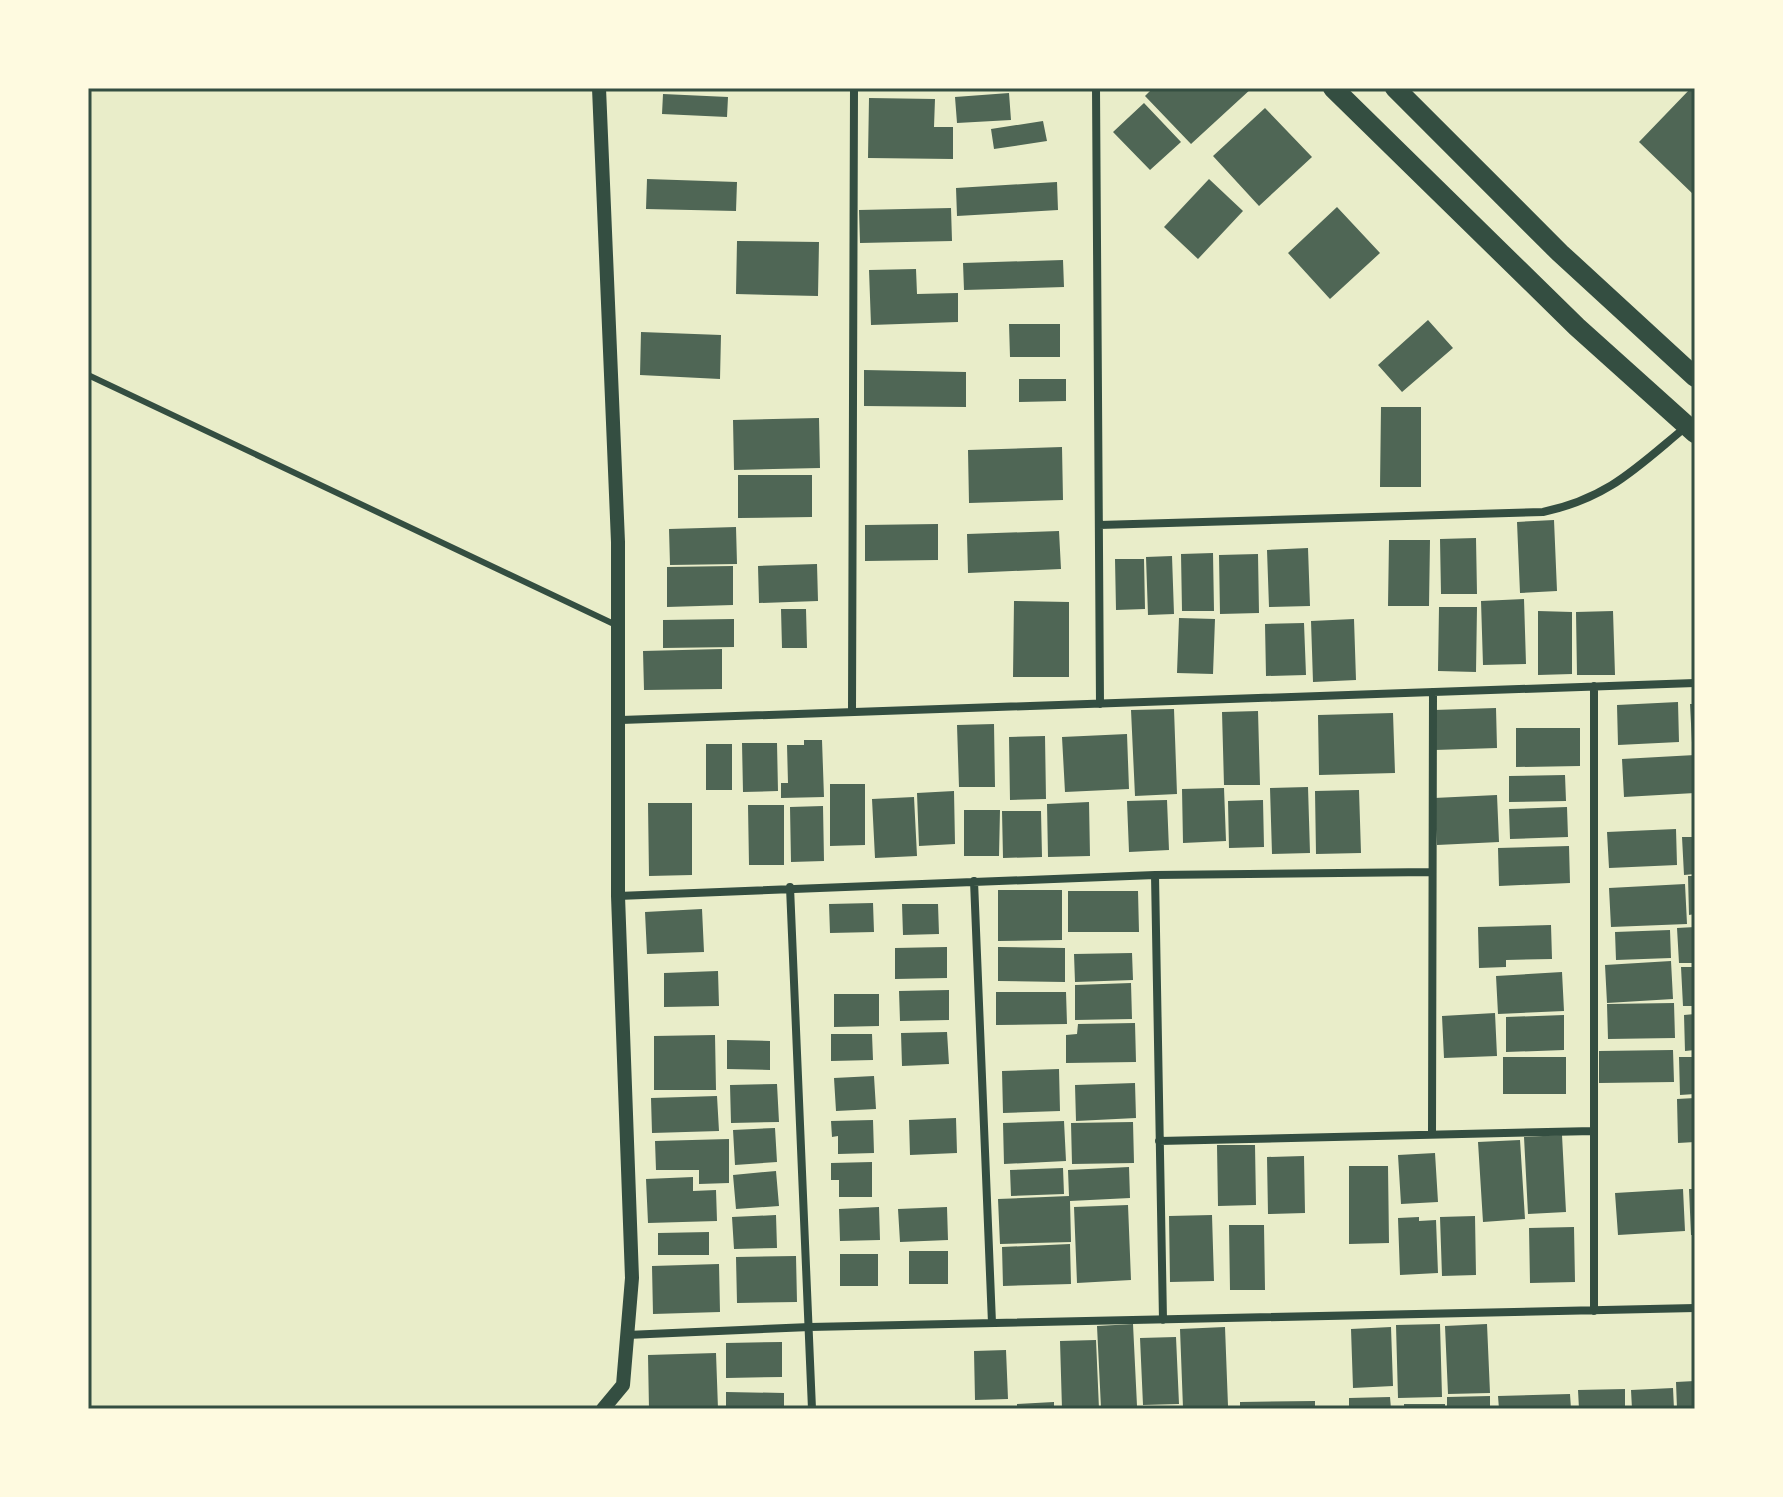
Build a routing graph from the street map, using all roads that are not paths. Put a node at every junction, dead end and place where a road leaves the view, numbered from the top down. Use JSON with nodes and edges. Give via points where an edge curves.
{"nodes":[{"id":1,"x":599,"y":88,"type":"edge"},
{"id":2,"x":854,"y":88,"type":"edge"},
{"id":3,"x":1096,"y":88,"type":"edge"},
{"id":4,"x":1333,"y":88,"type":"edge"},
{"id":5,"x":1395,"y":88,"type":"edge"},
{"id":6,"x":88,"y":375,"type":"edge"},
{"id":7,"x":1695,"y":377,"type":"edge"},
{"id":8,"x":1691,"y":430,"type":"edge"},
{"id":9,"x":1099,"y":525,"type":"junction"},
{"id":10,"x":619,"y":627,"type":"junction"},
{"id":11,"x":1695,"y":683,"type":"edge"},
{"id":12,"x":1594,"y":686,"type":"junction"},
{"id":13,"x":1433,"y":692,"type":"junction"},
{"id":14,"x":1100,"y":704,"type":"junction"},
{"id":15,"x":852,"y":712,"type":"junction"},
{"id":16,"x":621,"y":720,"type":"junction"},
{"id":17,"x":1432,"y":872,"type":"junction"},
{"id":18,"x":1155,"y":875,"type":"junction"},
{"id":19,"x":974,"y":881,"type":"junction"},
{"id":20,"x":790,"y":887,"type":"junction"},
{"id":21,"x":618,"y":896,"type":"junction"},
{"id":22,"x":1594,"y":1131,"type":"junction"},
{"id":23,"x":1432,"y":1134,"type":"junction"},
{"id":24,"x":1159,"y":1141,"type":"junction"},
{"id":25,"x":1695,"y":1308,"type":"edge"},
{"id":26,"x":1594,"y":1311,"type":"junction"},
{"id":27,"x":1163,"y":1320,"type":"junction"},
{"id":28,"x":992,"y":1323,"type":"junction"},
{"id":29,"x":810,"y":1327,"type":"junction"},
{"id":30,"x":627,"y":1335,"type":"junction"},
{"id":31,"x":610,"y":1406,"type":"edge"},
{"id":32,"x":812,"y":1409,"type":"edge"}],
"edges":[{"from":1,"to":10,"type":"street"},
{"from":2,"to":15,"type":"street"},
{"from":3,"to":9,"type":"street"},
{"from":4,"to":8,"type":"main road","via":[[1565,316]]},
{"from":5,"to":7,"type":"main road","via":[[1560,253]]},
{"from":6,"to":10,"type":"lane"},
{"from":8,"to":9,"type":"street","via":[[1607,492],[1543,512]]},
{"from":9,"to":14,"type":"street"},
{"from":10,"to":16,"type":"street"},
{"from":11,"to":12,"type":"street"},
{"from":12,"to":13,"type":"street"},
{"from":12,"to":22,"type":"street"},
{"from":13,"to":14,"type":"street"},
{"from":13,"to":17,"type":"street"},
{"from":14,"to":15,"type":"street"},
{"from":15,"to":16,"type":"street"},
{"from":16,"to":21,"type":"street"},
{"from":17,"to":18,"type":"street"},
{"from":17,"to":23,"type":"street"},
{"from":18,"to":19,"type":"street"},
{"from":18,"to":24,"type":"street"},
{"from":19,"to":20,"type":"street"},
{"from":19,"to":28,"type":"street"},
{"from":20,"to":21,"type":"street"},
{"from":20,"to":29,"type":"street"},
{"from":21,"to":30,"type":"street","via":[[632,1278]]},
{"from":22,"to":23,"type":"street"},
{"from":22,"to":26,"type":"street"},
{"from":23,"to":24,"type":"street"},
{"from":24,"to":27,"type":"street"},
{"from":25,"to":26,"type":"street"},
{"from":26,"to":27,"type":"street"},
{"from":27,"to":28,"type":"street"},
{"from":28,"to":29,"type":"street"},
{"from":29,"to":30,"type":"street"},
{"from":29,"to":32,"type":"street"},
{"from":30,"to":31,"type":"street","via":[[623,1385]]}]}
